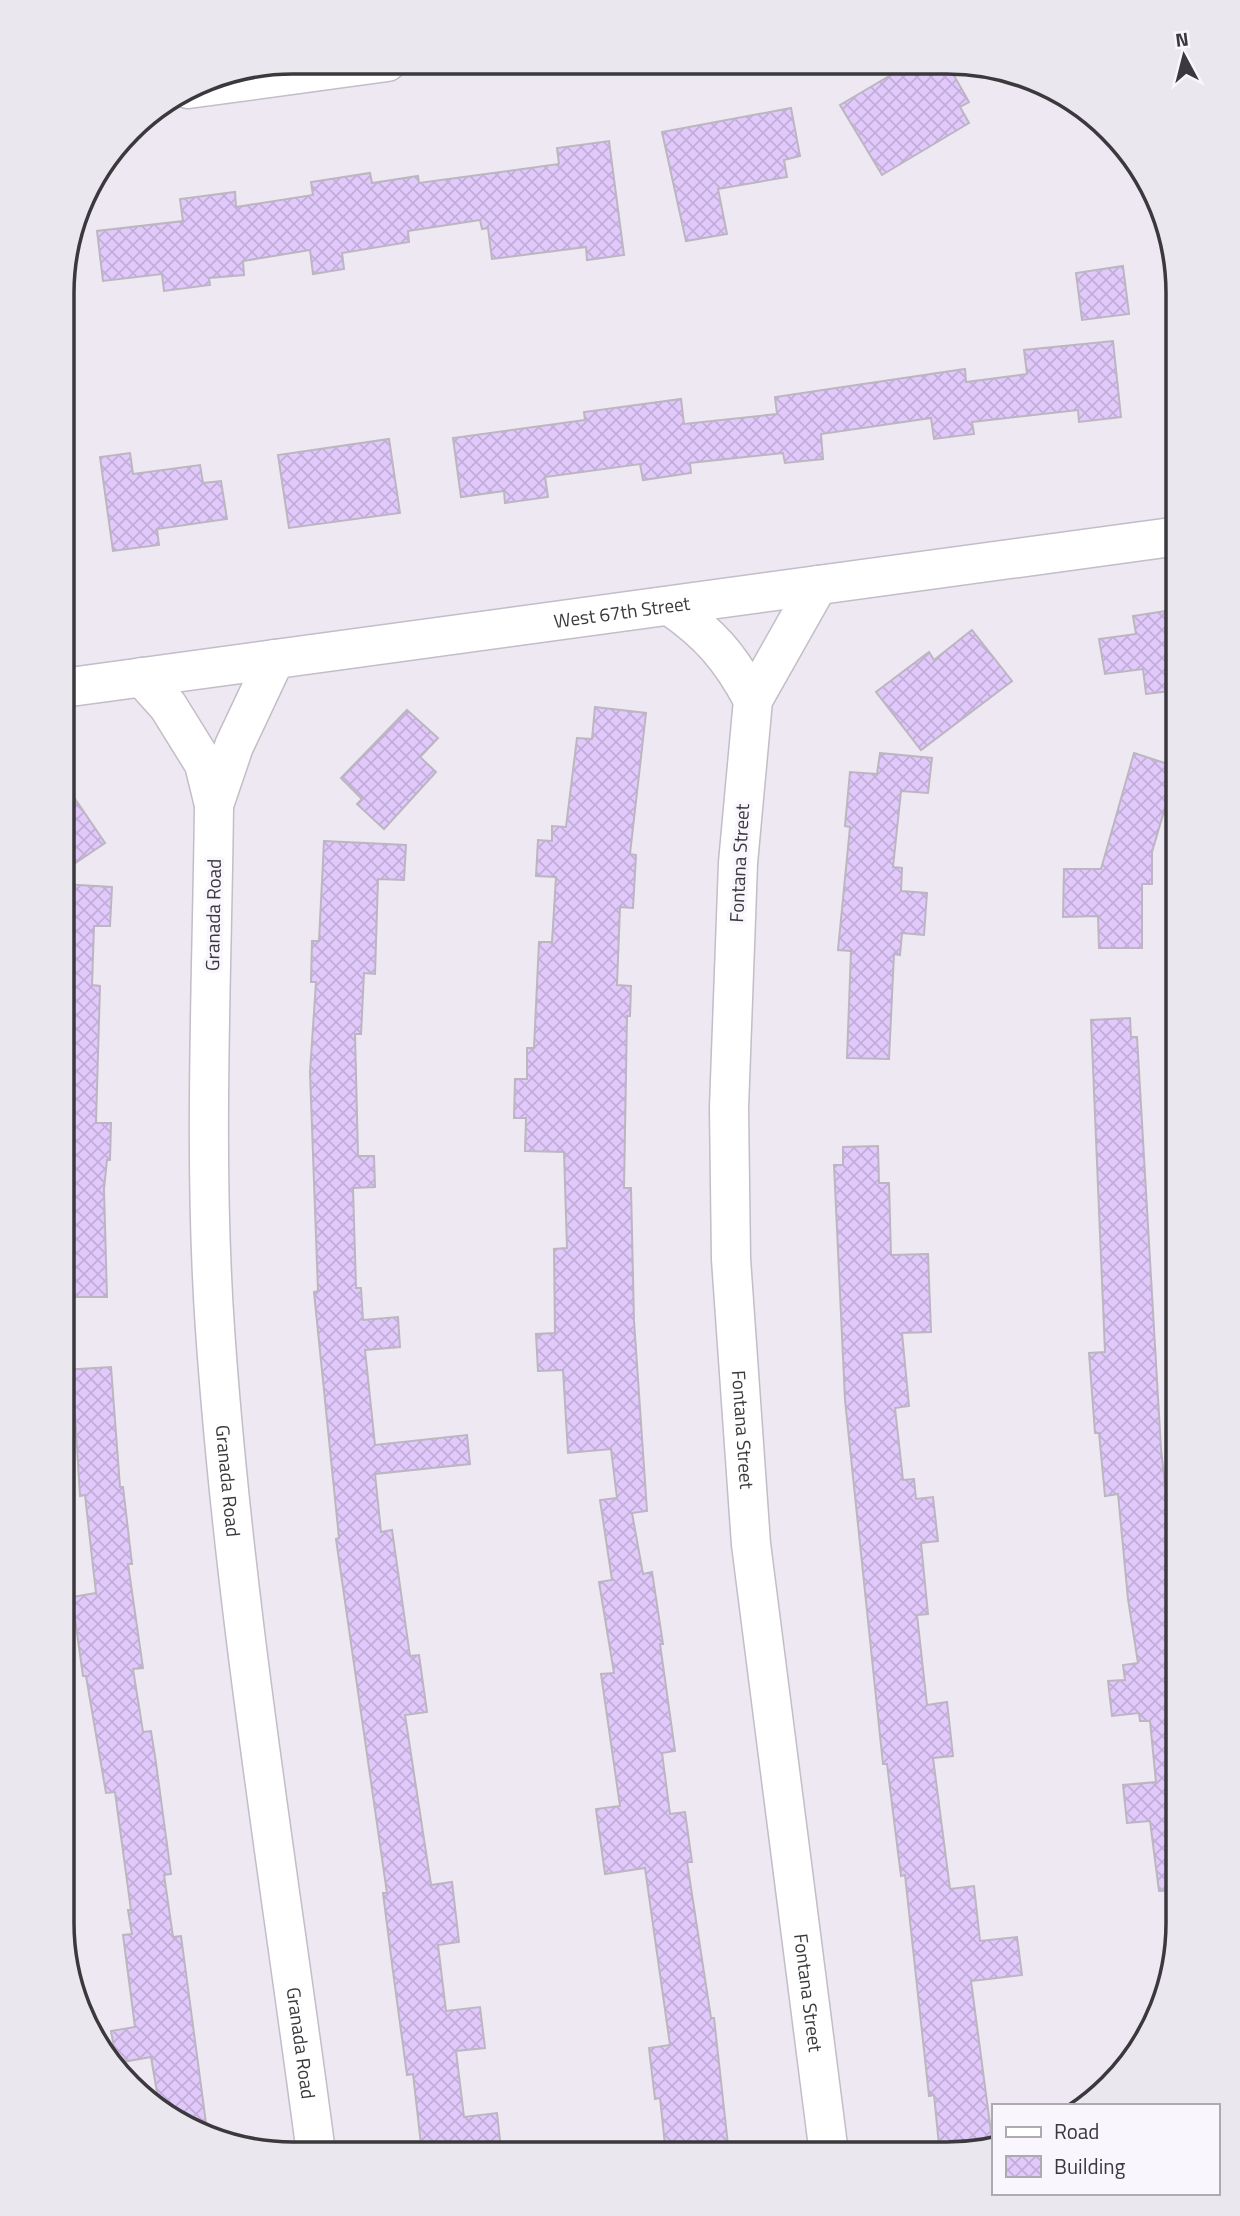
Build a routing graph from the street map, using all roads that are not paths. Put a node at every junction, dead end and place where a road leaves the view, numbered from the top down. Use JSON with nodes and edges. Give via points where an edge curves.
{"nodes":[{"id":1,"x":299,"y":74,"type":"edge"},
{"id":2,"x":227,"y":84,"type":"edge"},
{"id":3,"x":1166,"y":539,"type":"edge"},
{"id":4,"x":818,"y":586,"type":"junction"},
{"id":5,"x":670,"y":606,"type":"junction"},
{"id":6,"x":275,"y":659,"type":"junction"},
{"id":7,"x":142,"y":677,"type":"junction"},
{"id":8,"x":74,"y":686,"type":"edge"},
{"id":9,"x":753,"y":700,"type":"junction"},
{"id":10,"x":214,"y":805,"type":"junction"},
{"id":11,"x":315,"y":2142,"type":"edge"},
{"id":12,"x":827,"y":2142,"type":"edge"}],
"edges":[{"from":1,"to":2,"type":"street"},
{"from":3,"to":4,"type":"street","name":"West 67th Street"},
{"from":4,"to":5,"type":"street","name":"West 67th Street"},
{"from":4,"to":9,"type":"street","name":"Fontana Street"},
{"from":5,"to":6,"type":"street","name":"West 67th Street"},
{"from":5,"to":9,"type":"street","via":[[704,629],[734,664]]},
{"from":6,"to":7,"type":"street","name":"West 67th Street"},
{"from":6,"to":10,"type":"street","name":"Granada Road","via":[[234,746]]},
{"from":7,"to":8,"type":"street","name":"West 67th Street"},
{"from":7,"to":10,"type":"street","name":"Granada Road","via":[[168,706],[204,764]]},
{"from":9,"to":12,"type":"street","name":"Fontana Street","via":[[738,863],[729,1108],[732,1259],[751,1544]]},
{"from":10,"to":11,"type":"street","name":"Granada Road","via":[[209,1172],[220,1398]]}]}
